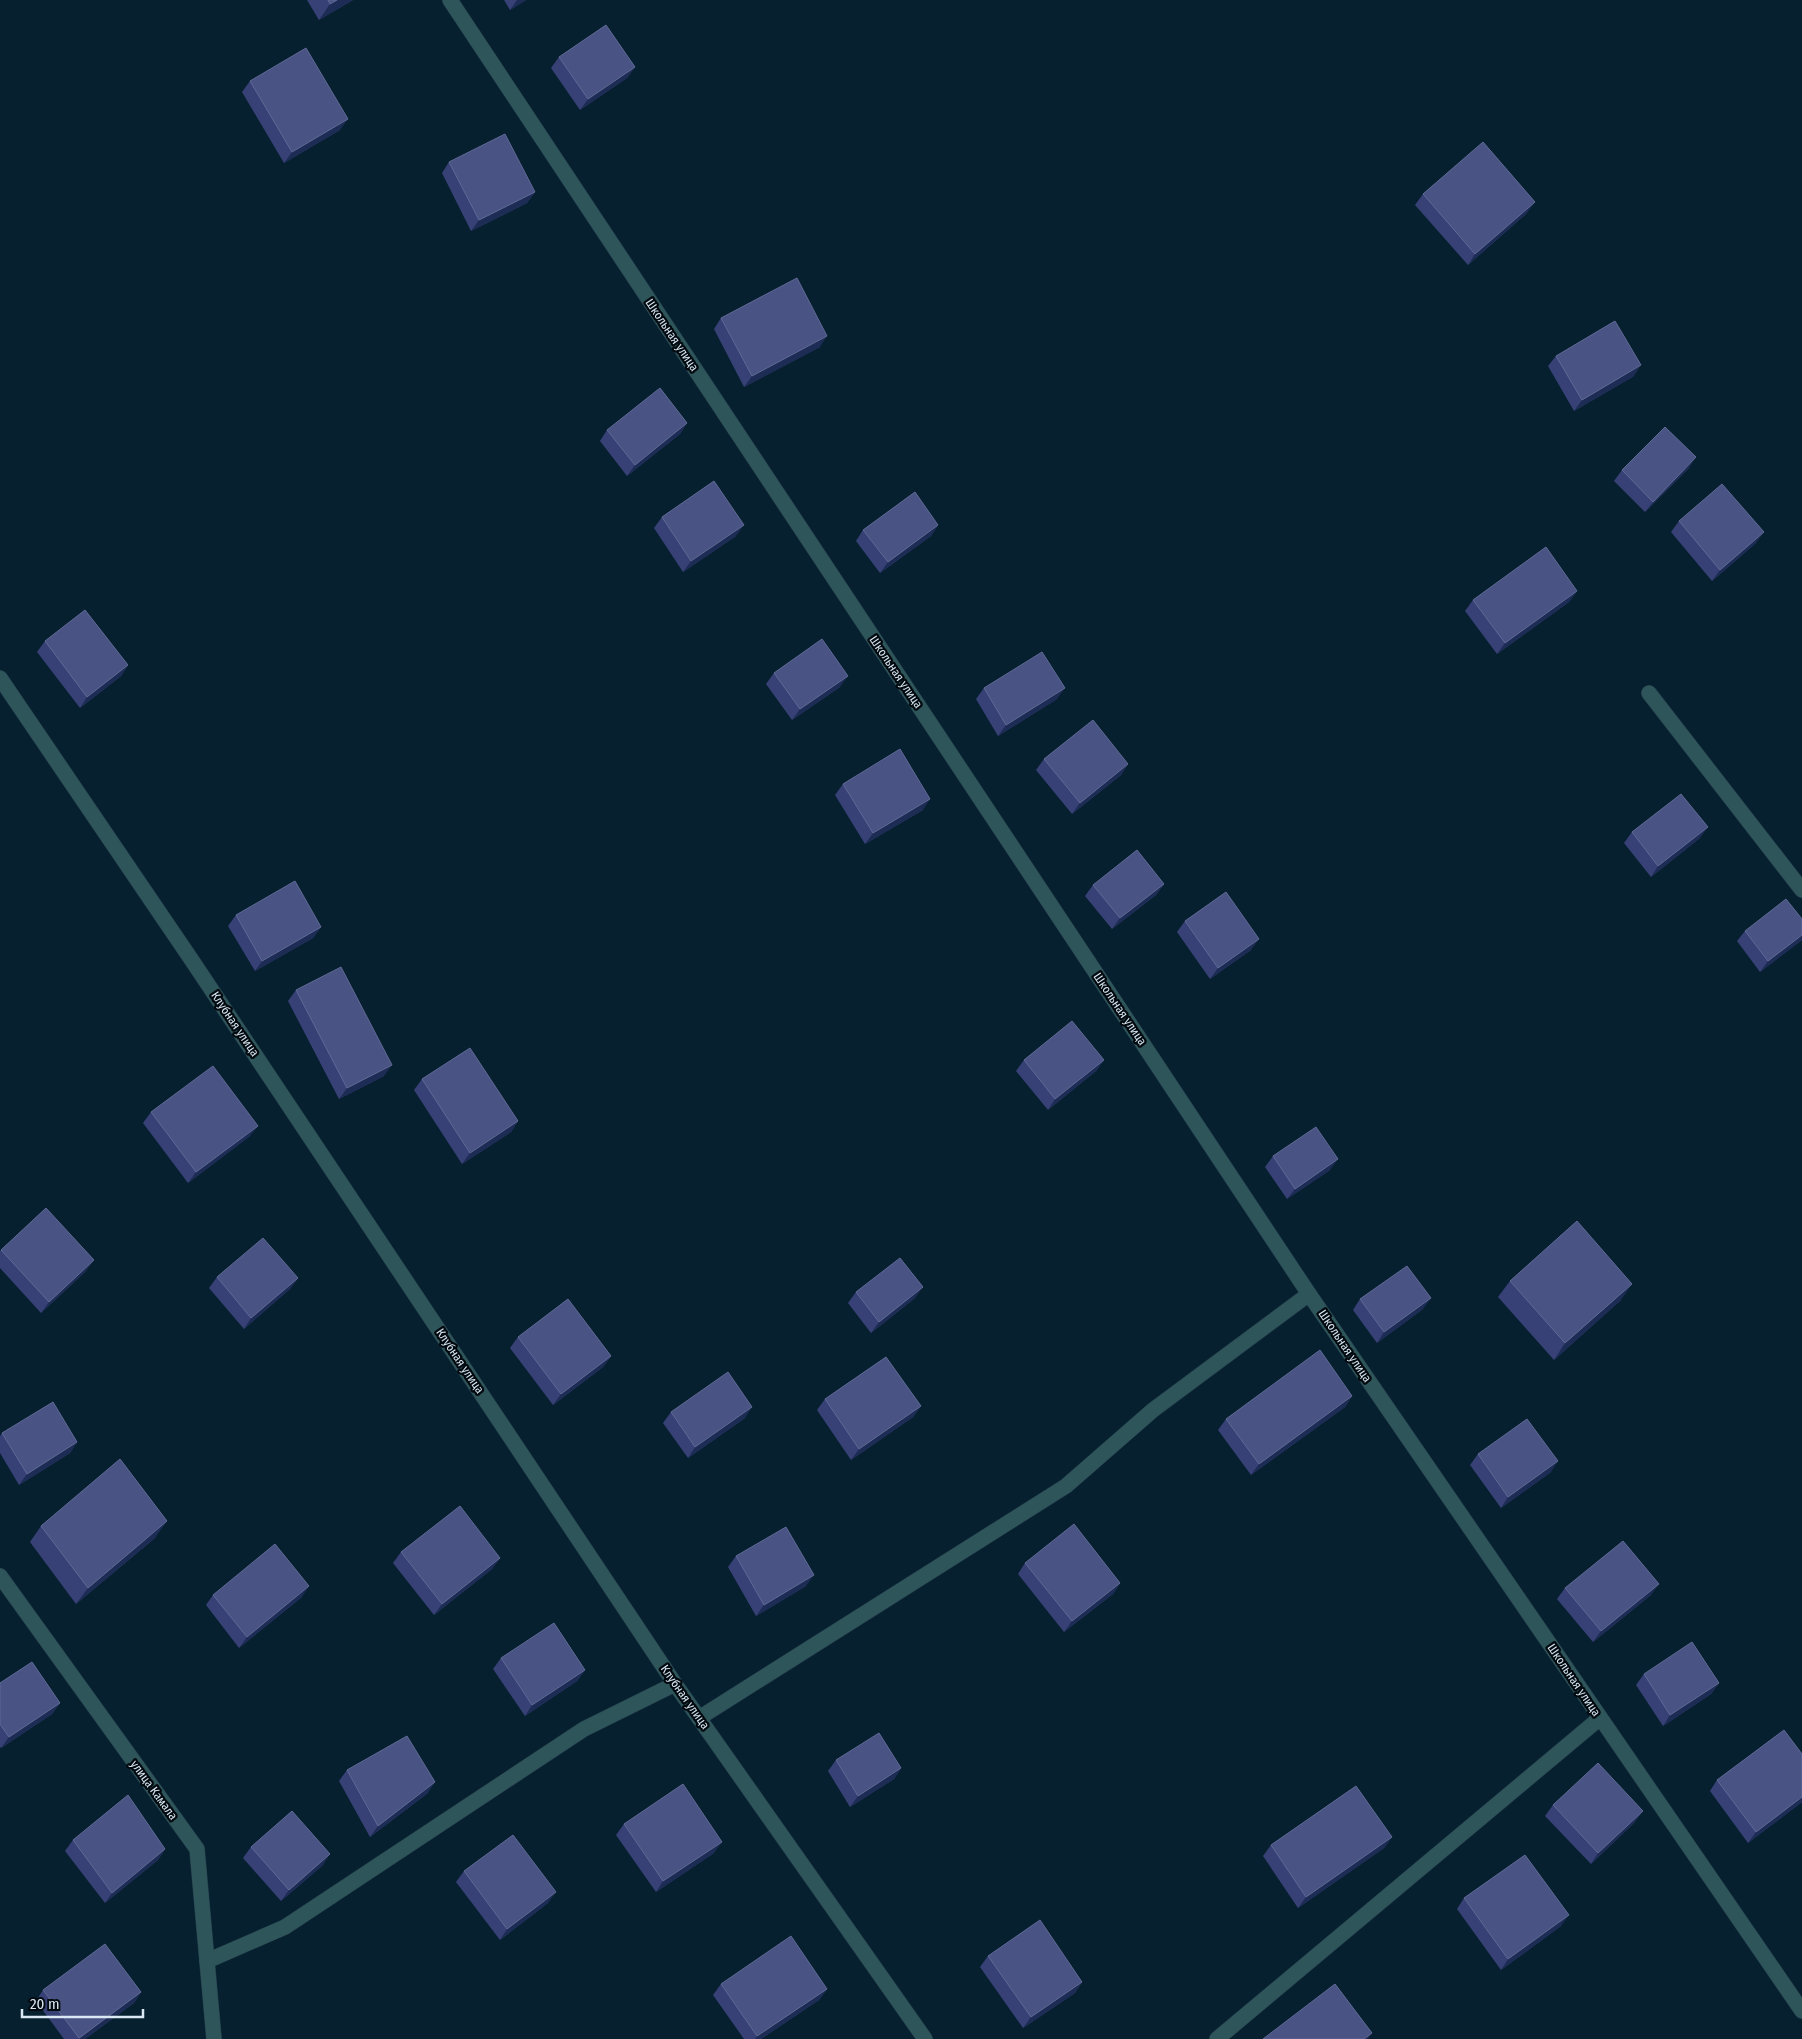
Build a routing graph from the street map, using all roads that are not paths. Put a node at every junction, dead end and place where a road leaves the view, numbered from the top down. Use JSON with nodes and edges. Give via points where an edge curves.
{"nodes":[{"id":1,"x":450,"y":0,"type":"edge"},
{"id":2,"x":0,"y":678,"type":"edge"},
{"id":3,"x":1649,"y":693,"type":"dead end"},
{"id":4,"x":1802,"y":890,"type":"edge"},
{"id":5,"x":1309,"y":1294,"type":"junction"},
{"id":6,"x":0,"y":1576,"type":"edge"},
{"id":7,"x":675,"y":1684,"type":"junction"},
{"id":8,"x":699,"y":1718,"type":"junction"},
{"id":9,"x":1600,"y":1718,"type":"junction"},
{"id":10,"x":207,"y":1961,"type":"junction"},
{"id":11,"x":1802,"y":2011,"type":"edge"},
{"id":12,"x":214,"y":2039,"type":"edge"},
{"id":13,"x":926,"y":2039,"type":"edge"},
{"id":14,"x":1217,"y":2039,"type":"edge"}],
"edges":[{"from":1,"to":5,"type":"street","name":"Школьная улица"},
{"from":2,"to":7,"type":"street","name":"Клубная улица","via":[[199,970]]},
{"from":3,"to":4,"type":"street"},
{"from":5,"to":8,"type":"street","via":[[1153,1410],[1066,1486]]},
{"from":5,"to":9,"type":"street","name":"Школьная улица"},
{"from":6,"to":10,"type":"street","name":"улица Камала","via":[[197,1849]]},
{"from":7,"to":8,"type":"street","name":"Клубная улица"},
{"from":7,"to":10,"type":"street","via":[[584,1729],[285,1927]]},
{"from":8,"to":13,"type":"street","name":"Клубная улица"},
{"from":9,"to":11,"type":"street","name":"Школьная улица"},
{"from":9,"to":14,"type":"street"},
{"from":10,"to":12,"type":"street","name":"улица Камала"}]}
